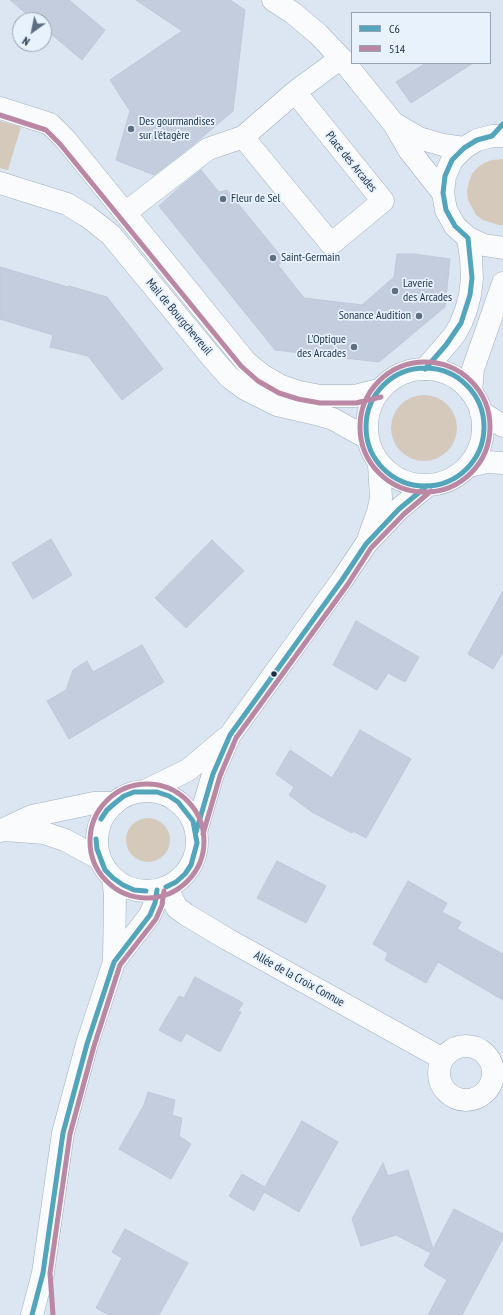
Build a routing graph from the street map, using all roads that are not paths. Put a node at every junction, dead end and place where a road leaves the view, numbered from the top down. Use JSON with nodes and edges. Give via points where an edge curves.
{"nodes":[{"id":1,"x":273,"y":0,"type":"edge"},
{"id":2,"x":341,"y":58,"type":"junction"},
{"id":3,"x":296,"y":92,"type":"junction"},
{"id":4,"x":0,"y":108,"type":"edge"},
{"id":5,"x":394,"y":124,"type":"junction"},
{"id":6,"x":499,"y":132,"type":"edge"},
{"id":7,"x":243,"y":137,"type":"junction"},
{"id":8,"x":464,"y":148,"type":"junction"},
{"id":9,"x":0,"y":183,"type":"edge"},
{"id":10,"x":443,"y":193,"type":"junction"},
{"id":11,"x":125,"y":213,"type":"junction"},
{"id":12,"x":468,"y":238,"type":"junction"},
{"id":13,"x":503,"y":248,"type":"edge"},
{"id":14,"x":503,"y":283,"type":"edge"},
{"id":15,"x":425,"y":369,"type":"junction"},
{"id":16,"x":379,"y":390,"type":"junction"},
{"id":17,"x":471,"y":392,"type":"junction"},
{"id":18,"x":481,"y":412,"type":"junction"},
{"id":19,"x":503,"y":426,"type":"edge"},
{"id":20,"x":367,"y":438,"type":"junction"},
{"id":21,"x":503,"y":463,"type":"edge"},
{"id":22,"x":379,"y":464,"type":"junction"},
{"id":23,"x":469,"y":466,"type":"junction"},
{"id":24,"x":427,"y":486,"type":"junction"},
{"id":25,"x":366,"y":544,"type":"junction"},
{"id":26,"x":230,"y":735,"type":"junction"},
{"id":27,"x":145,"y":791,"type":"junction"},
{"id":28,"x":114,"y":803,"type":"junction"},
{"id":29,"x":1,"y":830,"type":"edge"},
{"id":30,"x":196,"y":832,"type":"junction"},
{"id":31,"x":100,"y":859,"type":"junction"},
{"id":32,"x":113,"y":878,"type":"junction"},
{"id":33,"x":162,"y":889,"type":"junction"},
{"id":34,"x":114,"y":962,"type":"junction"},
{"id":35,"x":443,"y":1059,"type":"dead end"},
{"id":36,"x":42,"y":1273,"type":"junction"},
{"id":37,"x":32,"y":1315,"type":"edge"},
{"id":38,"x":46,"y":1315,"type":"edge"}],
"edges":[{"from":1,"to":2,"type":"main road","via":[[318,34]]},
{"from":2,"to":3,"type":"main road"},
{"from":2,"to":5,"type":"main road"},
{"from":3,"to":7,"type":"main road"},
{"from":3,"to":7,"type":"main road","name":"Place des Arcades","via":[[383,201],[331,244]]},
{"from":4,"to":11,"type":"main road","name":"Mail de Bourgchevreuil","via":[[50,124]]},
{"from":5,"to":8,"type":"main road","via":[[419,138]]},
{"from":5,"to":10,"type":"main road","via":[[409,150]]},
{"from":6,"to":8,"type":"main road"},
{"from":7,"to":11,"type":"main road","via":[[208,149]]},
{"from":8,"to":10,"type":"main road","via":[[452,160],[445,176]]},
{"from":9,"to":20,"type":"main road","name":"Mail de Bourgchevreuil","via":[[67,204],[111,235],[214,360],[229,377],[245,389],[277,405],[333,419]]},
{"from":10,"to":12,"type":"main road","via":[[446,210],[455,226]]},
{"from":11,"to":16,"type":"main road","name":"Mail de Bourgchevreuil","via":[[246,362],[262,375],[281,386],[321,396],[355,396]]},
{"from":12,"to":13,"type":"main road","via":[[484,245]]},
{"from":12,"to":15,"type":"main road","via":[[472,278],[466,310],[455,334]]},
{"from":14,"to":17,"type":"main road","via":[[473,369]]},
{"from":15,"to":16,"type":"main road","via":[[399,374]]},
{"from":15,"to":17,"type":"main road","via":[[438,370],[450,375],[462,382]]},
{"from":16,"to":20,"type":"main road","via":[[372,400],[368,413]]},
{"from":17,"to":18,"type":"main road"},
{"from":18,"to":19,"type":"main road"},
{"from":18,"to":23,"type":"main road","via":[[482,441]]},
{"from":20,"to":22,"type":"main road"},
{"from":21,"to":23,"type":"main road","via":[[487,462]]},
{"from":22,"to":24,"type":"main road","via":[[400,481]]},
{"from":22,"to":25,"type":"main road","via":[[381,498]]},
{"from":23,"to":24,"type":"main road","via":[[450,480]]},
{"from":24,"to":25,"type":"main road"},
{"from":25,"to":26,"type":"main road"},
{"from":26,"to":27,"type":"main road","via":[[188,770]]},
{"from":26,"to":30,"type":"main road","via":[[213,774]]},
{"from":27,"to":28,"type":"main road","via":[[134,792]]},
{"from":27,"to":30,"type":"main road","via":[[157,792],[178,802],[192,821]]},
{"from":28,"to":29,"type":"main road","via":[[94,803],[32,816]]},
{"from":28,"to":31,"type":"main road","via":[[101,819],[98,829],[97,849]]},
{"from":29,"to":31,"type":"main road","via":[[44,833],[65,840]]},
{"from":30,"to":33,"type":"main road","via":[[197,844],[191,865],[180,878]]},
{"from":31,"to":32,"type":"main road","via":[[105,870]]},
{"from":32,"to":33,"type":"main road","via":[[134,890]]},
{"from":32,"to":34,"type":"main road"},
{"from":33,"to":34,"type":"main road","via":[[150,915]]},
{"from":33,"to":35,"type":"main road","name":"Allée de la Croix Connue","via":[[177,908],[187,915]]},
{"from":34,"to":36,"type":"main road","via":[[63,1133]]},
{"from":36,"to":37,"type":"main road"},
{"from":36,"to":38,"type":"main road"}]}
